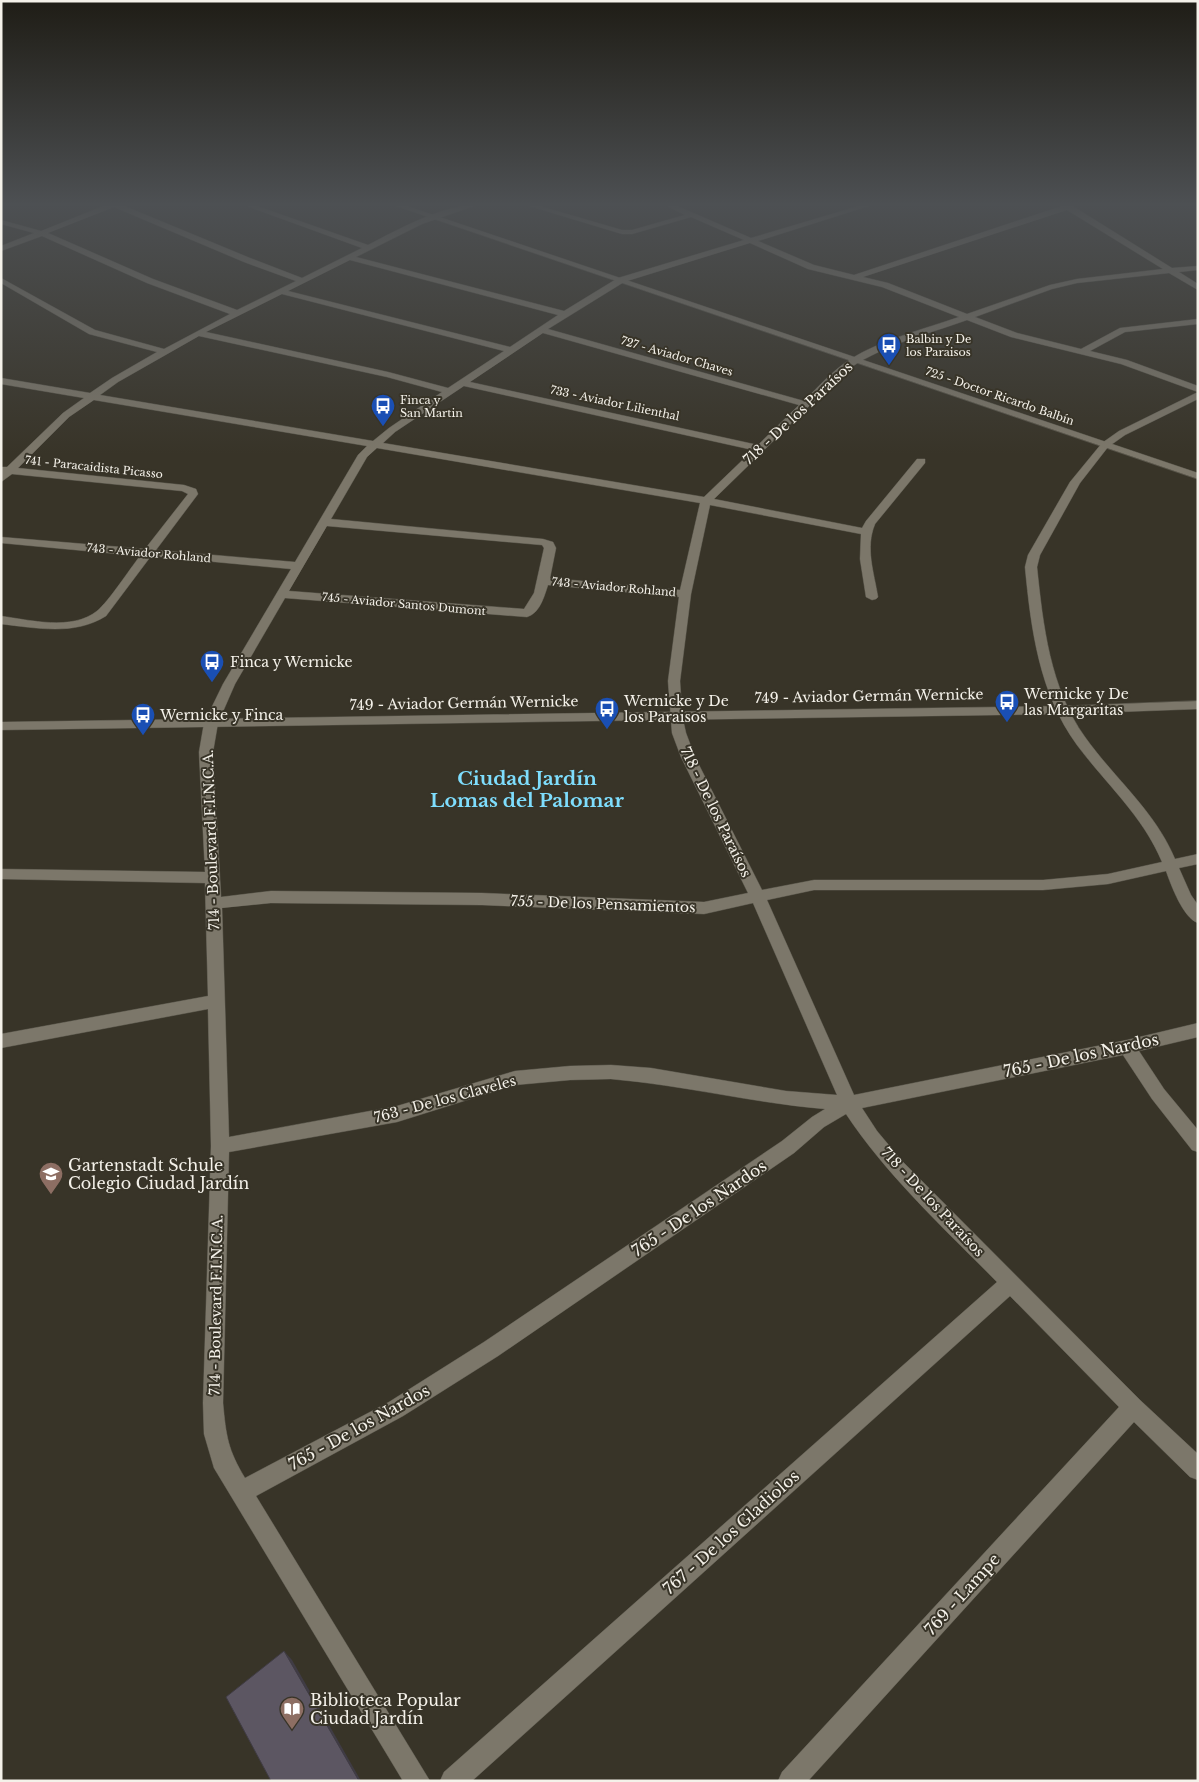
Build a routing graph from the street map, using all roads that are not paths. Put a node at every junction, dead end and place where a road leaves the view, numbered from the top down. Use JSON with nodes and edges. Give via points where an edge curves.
{"nodes":[{"id":1,"x":15,"y":288,"type":"edge"},
{"id":2,"x":169,"y":288,"type":"edge"},
{"id":3,"x":285,"y":288,"type":"edge"},
{"id":4,"x":467,"y":288,"type":"edge"},
{"id":5,"x":608,"y":288,"type":"edge"},
{"id":6,"x":645,"y":288,"type":"edge"},
{"id":7,"x":891,"y":288,"type":"edge"},
{"id":8,"x":1048,"y":288,"type":"edge"},
{"id":9,"x":280,"y":291,"type":"junction"},
{"id":10,"x":236,"y":313,"type":"junction"},
{"id":11,"x":565,"y":314,"type":"junction"},
{"id":12,"x":964,"y":317,"type":"junction"},
{"id":13,"x":1198,"y":321,"type":"edge"},
{"id":14,"x":542,"y":330,"type":"junction"},
{"id":15,"x":198,"y":333,"type":"junction"},
{"id":16,"x":512,"y":350,"type":"junction"},
{"id":17,"x":166,"y":352,"type":"junction"},
{"id":18,"x":1081,"y":352,"type":"junction"},
{"id":19,"x":855,"y":360,"type":"junction"},
{"id":20,"x":1,"y":381,"type":"edge"},
{"id":21,"x":464,"y":382,"type":"junction"},
{"id":22,"x":1198,"y":389,"type":"edge"},
{"id":23,"x":451,"y":392,"type":"junction"},
{"id":24,"x":1198,"y":395,"type":"edge"},
{"id":25,"x":89,"y":397,"type":"junction"},
{"id":26,"x":806,"y":404,"type":"junction"},
{"id":27,"x":374,"y":445,"type":"junction"},
{"id":28,"x":1104,"y":445,"type":"junction"},
{"id":29,"x":760,"y":448,"type":"junction"},
{"id":30,"x":921,"y":461,"type":"dead end"},
{"id":31,"x":5,"y":470,"type":"edge"},
{"id":32,"x":1198,"y":476,"type":"edge"},
{"id":33,"x":1,"y":479,"type":"edge"},
{"id":34,"x":706,"y":501,"type":"junction"},
{"id":35,"x":323,"y":522,"type":"junction"},
{"id":36,"x":865,"y":532,"type":"junction"},
{"id":37,"x":1,"y":540,"type":"edge"},
{"id":38,"x":149,"y":552,"type":"junction"},
{"id":39,"x":297,"y":566,"type":"junction"},
{"id":40,"x":543,"y":581,"type":"junction"},
{"id":41,"x":281,"y":594,"type":"junction"},
{"id":42,"x":685,"y":594,"type":"junction"},
{"id":43,"x":872,"y":597,"type":"dead end"},
{"id":44,"x":1,"y":620,"type":"edge"},
{"id":45,"x":1198,"y":705,"type":"edge"},
{"id":46,"x":1062,"y":710,"type":"junction"},
{"id":47,"x":676,"y":715,"type":"junction"},
{"id":48,"x":211,"y":723,"type":"junction"},
{"id":49,"x":1,"y":726,"type":"edge"},
{"id":50,"x":1198,"y":859,"type":"edge"},
{"id":51,"x":1171,"y":865,"type":"junction"},
{"id":52,"x":1,"y":874,"type":"edge"},
{"id":53,"x":213,"y":878,"type":"junction"},
{"id":54,"x":757,"y":896,"type":"junction"},
{"id":55,"x":214,"y":903,"type":"junction"},
{"id":56,"x":1198,"y":917,"type":"edge"},
{"id":57,"x":216,"y":1001,"type":"junction"},
{"id":58,"x":1198,"y":1030,"type":"edge"},
{"id":59,"x":1,"y":1041,"type":"edge"},
{"id":60,"x":1127,"y":1047,"type":"junction"},
{"id":61,"x":849,"y":1103,"type":"junction"},
{"id":62,"x":1198,"y":1144,"type":"edge"},
{"id":63,"x":220,"y":1146,"type":"junction"},
{"id":64,"x":1010,"y":1283,"type":"junction"},
{"id":65,"x":1133,"y":1407,"type":"junction"},
{"id":66,"x":1198,"y":1469,"type":"edge"},
{"id":67,"x":241,"y":1492,"type":"junction"},
{"id":68,"x":417,"y":1781,"type":"edge"},
{"id":69,"x":453,"y":1781,"type":"edge"},
{"id":70,"x":792,"y":1781,"type":"edge"}],
"edges":[{"from":1,"to":17,"type":"street","via":[[88,330]]},
{"from":2,"to":10,"type":"street"},
{"from":3,"to":9,"type":"street"},
{"from":4,"to":11,"type":"street"},
{"from":5,"to":11,"type":"street","name":"714 - Boulevard F.I.N.C.A."},
{"from":6,"to":19,"type":"street","name":"725 - Doctor Ricardo Balbín"},
{"from":7,"to":12,"type":"street"},
{"from":8,"to":12,"type":"street","name":"718 - De los Paraísos"},
{"from":9,"to":10,"type":"street"},
{"from":9,"to":16,"type":"street"},
{"from":10,"to":15,"type":"street"},
{"from":11,"to":14,"type":"street","name":"714 - Boulevard F.I.N.C.A."},
{"from":12,"to":18,"type":"street","via":[[1014,335]]},
{"from":12,"to":19,"type":"street","name":"718 - De los Paraísos"},
{"from":13,"to":18,"type":"street","via":[[1123,330]]},
{"from":14,"to":16,"type":"street","name":"714 - Boulevard F.I.N.C.A."},
{"from":14,"to":26,"type":"street","name":"727 - Aviador Chaves"},
{"from":15,"to":17,"type":"street"},
{"from":15,"to":23,"type":"street"},
{"from":16,"to":21,"type":"street","name":"714 - Boulevard F.I.N.C.A."},
{"from":17,"to":25,"type":"street"},
{"from":18,"to":22,"type":"street","via":[[1145,369]]},
{"from":19,"to":26,"type":"street","name":"718 - De los Paraísos"},
{"from":19,"to":28,"type":"street","name":"725 - Doctor Ricardo Balbín"},
{"from":20,"to":25,"type":"street"},
{"from":21,"to":23,"type":"street","name":"714 - Boulevard F.I.N.C.A."},
{"from":21,"to":29,"type":"street","name":"733 - Aviador Lilienthal"},
{"from":23,"to":27,"type":"street","name":"714 - Boulevard F.I.N.C.A."},
{"from":24,"to":28,"type":"street"},
{"from":25,"to":27,"type":"street"},
{"from":25,"to":31,"type":"street"},
{"from":26,"to":29,"type":"street","name":"718 - De los Paraísos"},
{"from":27,"to":34,"type":"street"},
{"from":27,"to":35,"type":"street","name":"714 - Boulevard F.I.N.C.A.","via":[[363,455]]},
{"from":28,"to":32,"type":"street","name":"725 - Doctor Ricardo Balbín"},
{"from":28,"to":46,"type":"street","via":[[1075,482],[1031,566],[1042,642]]},
{"from":29,"to":34,"type":"street","name":"718 - De los Paraísos"},
{"from":30,"to":36,"type":"street"},
{"from":31,"to":33,"type":"street"},
{"from":31,"to":38,"type":"street","name":"741 - Paracaidista Picasso","via":[[192,491],[192,498]]},
{"from":34,"to":36,"type":"street"},
{"from":34,"to":42,"type":"street","name":"718 - De los Paraísos"},
{"from":35,"to":39,"type":"street","name":"714 - Boulevard F.I.N.C.A."},
{"from":35,"to":40,"type":"street","via":[[549,544]]},
{"from":36,"to":43,"type":"street"},
{"from":37,"to":38,"type":"street","name":"743 - Aviador Rohland"},
{"from":38,"to":39,"type":"street","name":"743 - Aviador Rohland"},
{"from":38,"to":44,"type":"street","via":[[102,613],[88,622],[69,626]]},
{"from":39,"to":41,"type":"street","name":"714 - Boulevard F.I.N.C.A."},
{"from":40,"to":41,"type":"street","name":"745 - Aviador Santos Dumont","via":[[534,608],[527,612]]},
{"from":40,"to":42,"type":"street","name":"743 - Aviador Rohland"},
{"from":41,"to":48,"type":"street","name":"714 - Boulevard F.I.N.C.A.","via":[[229,684]]},
{"from":42,"to":47,"type":"street","name":"718 - De los Paraísos","via":[[674,681]]},
{"from":45,"to":46,"type":"street","name":"749 - Aviador Germán Wernicke"},
{"from":46,"to":47,"type":"street","name":"749 - Aviador Germán Wernicke"},
{"from":46,"to":51,"type":"street","via":[[1086,747],[1150,825]]},
{"from":47,"to":48,"type":"street","name":"749 - Aviador Germán Wernicke"},
{"from":47,"to":54,"type":"street","name":"718 - De los Paraísos","via":[[688,757]]},
{"from":48,"to":49,"type":"street","name":"749 - Aviador Germán Wernicke"},
{"from":48,"to":53,"type":"street","name":"714 - Boulevard F.I.N.C.A.","via":[[206,752]]},
{"from":50,"to":51,"type":"street","name":"755 - De los Pensamientos"},
{"from":51,"to":54,"type":"street","name":"755 - De los Pensamientos","via":[[1108,879],[1043,885],[833,883]]},
{"from":51,"to":56,"type":"street","via":[[1183,896]]},
{"from":52,"to":53,"type":"street"},
{"from":53,"to":55,"type":"street","name":"714 - Boulevard F.I.N.C.A."},
{"from":54,"to":55,"type":"street","name":"755 - De los Pensamientos","via":[[711,907],[683,909],[472,899],[272,898]]},
{"from":54,"to":61,"type":"street","name":"718 - De los Paraísos"},
{"from":55,"to":57,"type":"street","name":"714 - Boulevard F.I.N.C.A."},
{"from":57,"to":59,"type":"street"},
{"from":57,"to":63,"type":"street","name":"714 - Boulevard F.I.N.C.A."},
{"from":58,"to":60,"type":"street","name":"765 - De los Nardos"},
{"from":60,"to":61,"type":"street","name":"765 - De los Nardos"},
{"from":60,"to":62,"type":"street","via":[[1158,1094]]},
{"from":61,"to":63,"type":"street","name":"763 - De los Claveles","via":[[786,1098],[651,1075],[570,1073],[515,1078],[397,1114]]},
{"from":61,"to":64,"type":"street","name":"718 - De los Paraísos","via":[[897,1168]]},
{"from":61,"to":67,"type":"street","name":"765 - De los Nardos","via":[[491,1349],[396,1409]]},
{"from":63,"to":67,"type":"street","name":"714 - Boulevard F.I.N.C.A.","via":[[214,1419],[222,1460]]},
{"from":64,"to":65,"type":"street","name":"718 - De los Paraísos"},
{"from":64,"to":69,"type":"street","name":"767 - De los Gladiolos"},
{"from":65,"to":66,"type":"street","name":"718 - De los Paraísos"},
{"from":65,"to":70,"type":"street","name":"769 - Lampe"},
{"from":67,"to":68,"type":"street","name":"714 - Boulevard F.I.N.C.A."}]}
